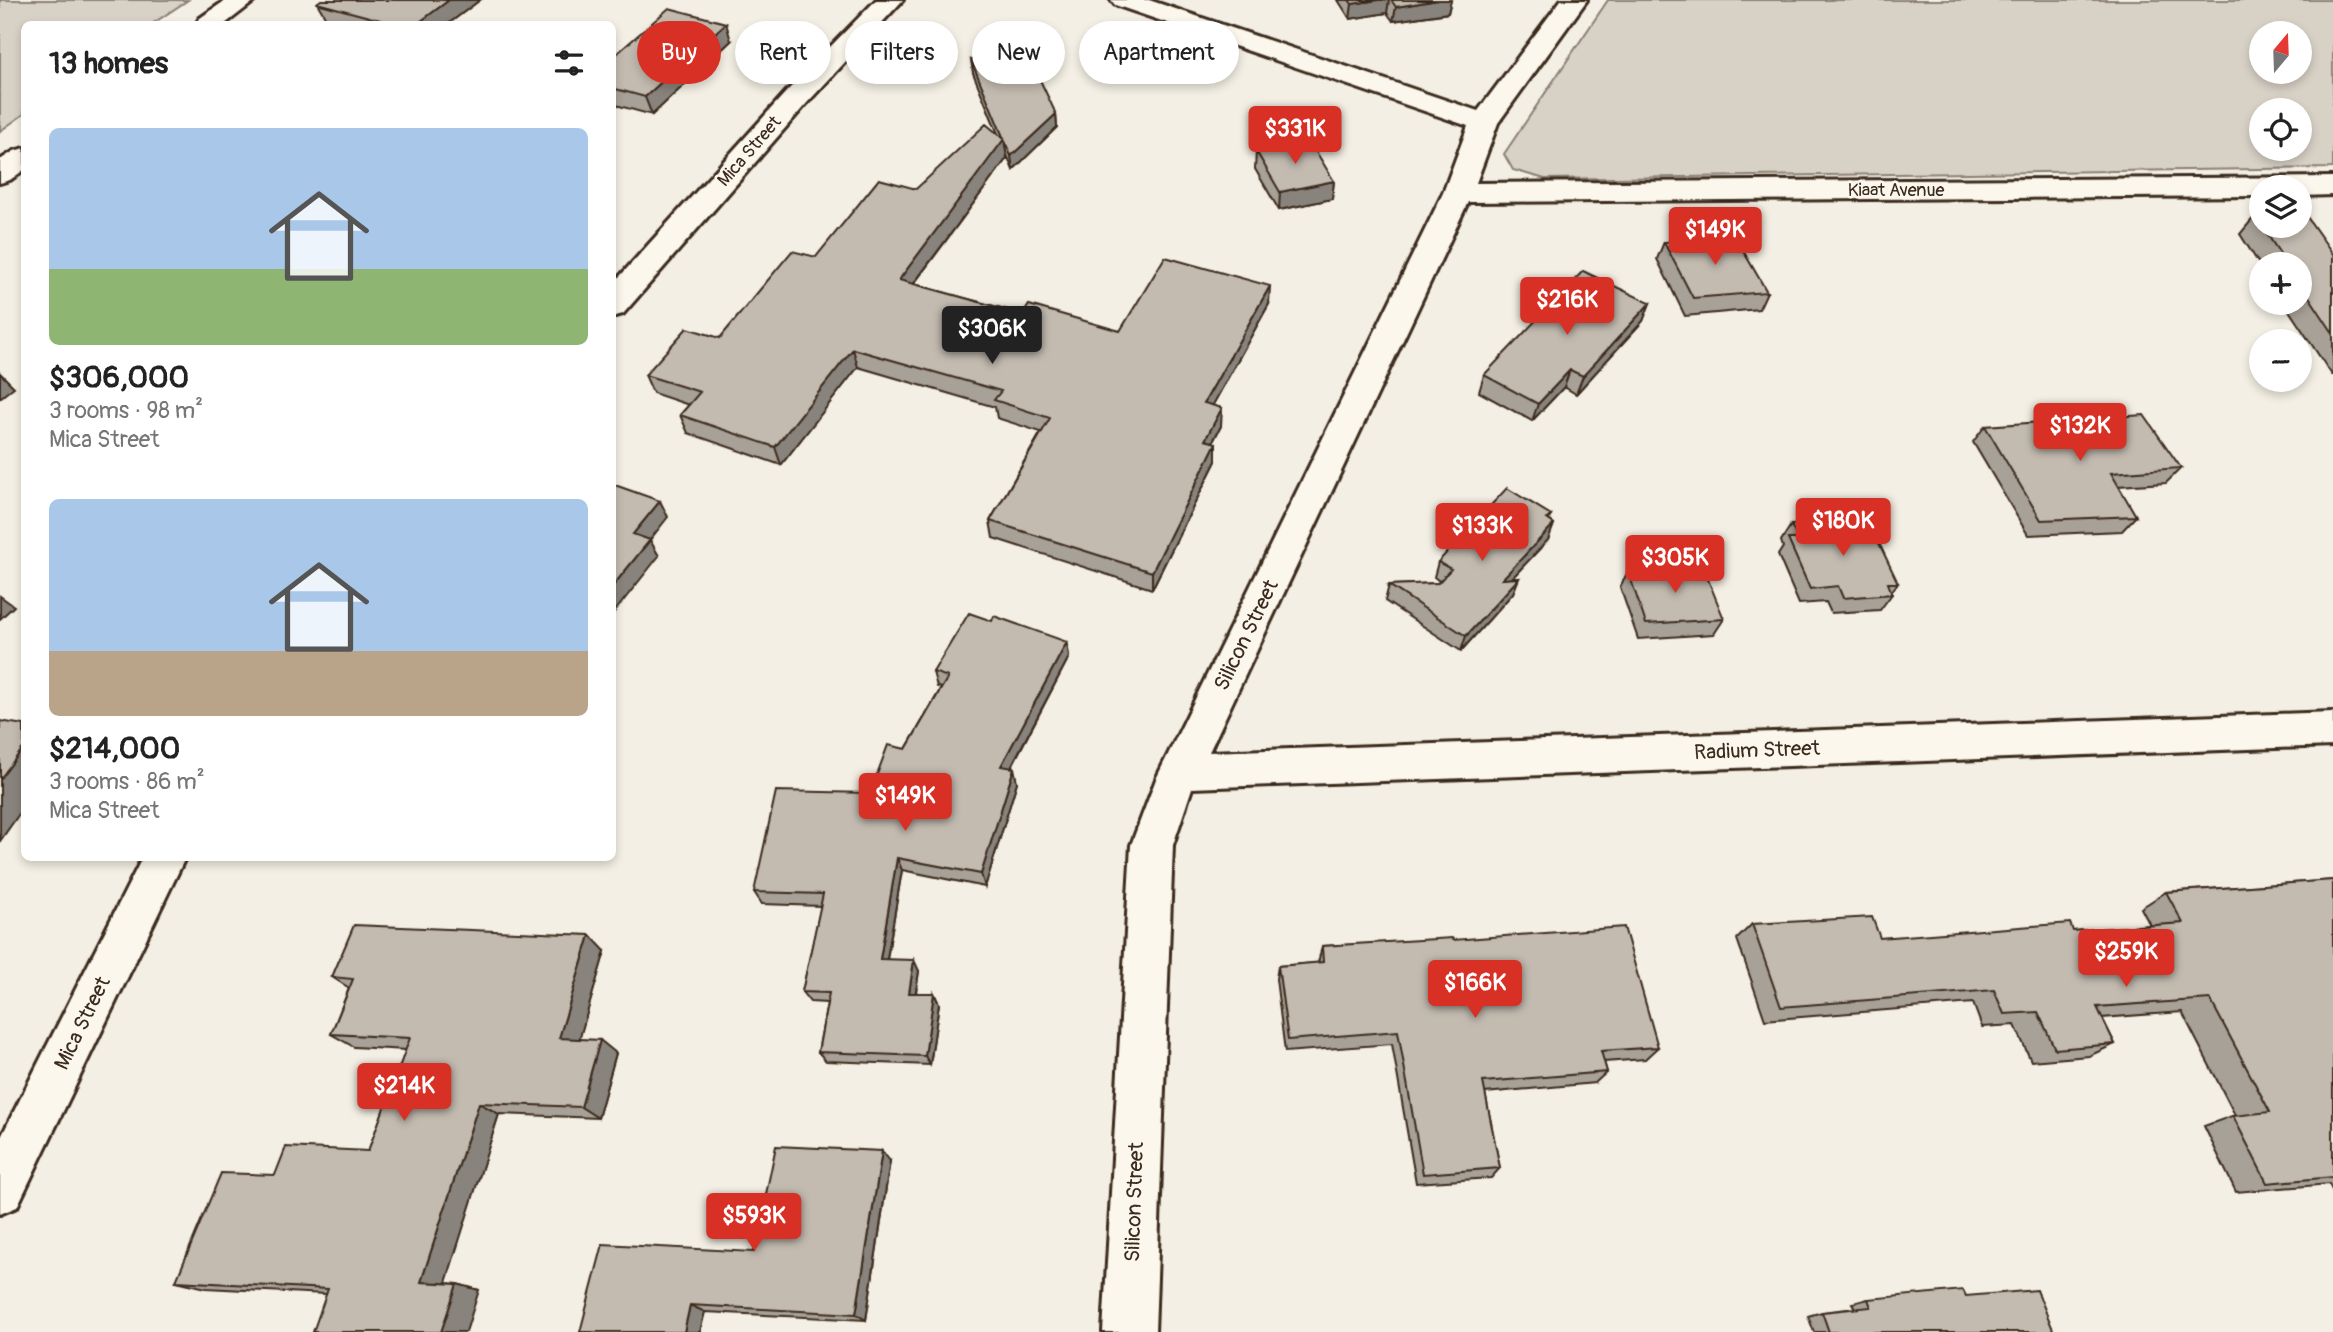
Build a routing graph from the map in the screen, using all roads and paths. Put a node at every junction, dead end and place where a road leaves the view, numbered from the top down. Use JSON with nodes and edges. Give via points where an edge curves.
{"nodes":[{"id":1,"x":243,"y":0,"type":"edge"},
{"id":2,"x":890,"y":0,"type":"edge"},
{"id":3,"x":1124,"y":0,"type":"edge"},
{"id":4,"x":1574,"y":0,"type":"edge"},
{"id":5,"x":213,"y":21,"type":"edge"},
{"id":6,"x":1485,"y":122,"type":"junction"},
{"id":7,"x":21,"y":159,"type":"edge"},
{"id":8,"x":0,"y":174,"type":"edge"},
{"id":9,"x":2333,"y":186,"type":"edge"},
{"id":10,"x":1458,"y":193,"type":"junction"},
{"id":11,"x":618,"y":292,"type":"edge"},
{"id":12,"x":2333,"y":729,"type":"edge"},
{"id":13,"x":1181,"y":771,"type":"junction"},
{"id":14,"x":163,"y":861,"type":"edge"},
{"id":15,"x":0,"y":1190,"type":"edge"},
{"id":16,"x":1129,"y":1332,"type":"edge"}],
"edges":[{"from":1,"to":5,"type":"street"},
{"from":2,"to":11,"type":"street","name":"Mica Street"},
{"from":3,"to":6,"type":"street"},
{"from":4,"to":6,"type":"street","name":"Silicon Street"},
{"from":6,"to":10,"type":"street","name":"Silicon Street"},
{"from":7,"to":8,"type":"street"},
{"from":9,"to":10,"type":"street","name":"Kiaat Avenue"},
{"from":10,"to":13,"type":"street","name":"Silicon Street"},
{"from":12,"to":13,"type":"street","name":"Radium Street"},
{"from":13,"to":16,"type":"street","name":"Silicon Street","via":[[1152,845]]},
{"from":14,"to":15,"type":"street","name":"Mica Street"}]}
